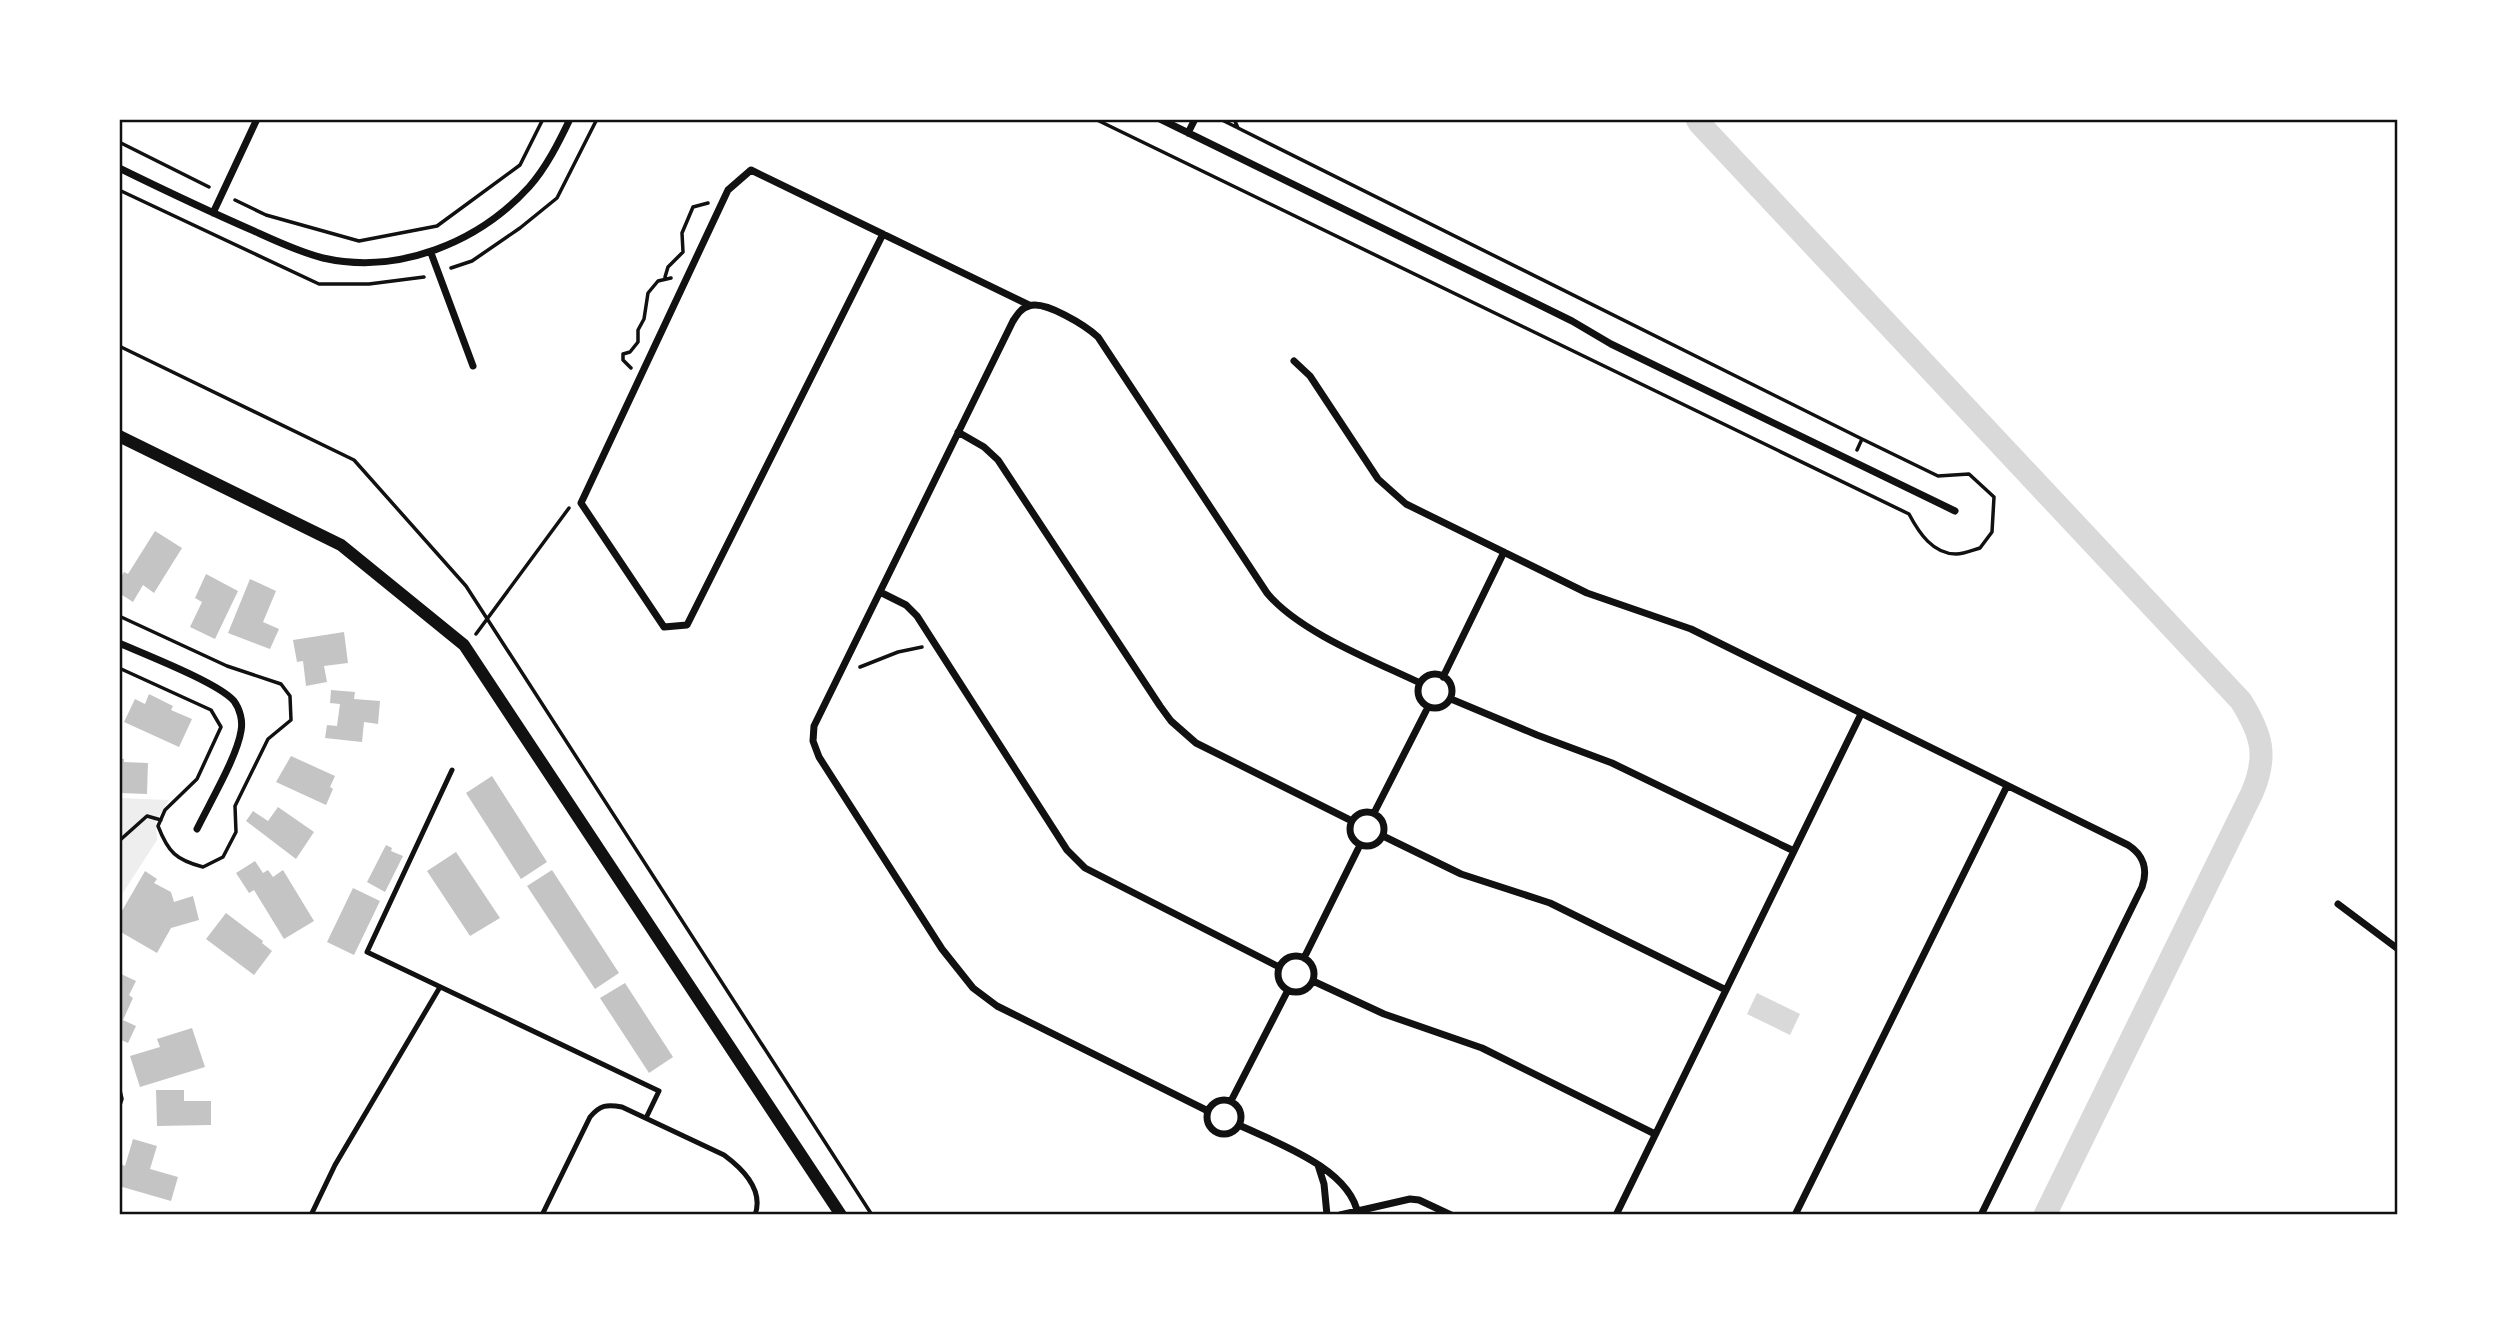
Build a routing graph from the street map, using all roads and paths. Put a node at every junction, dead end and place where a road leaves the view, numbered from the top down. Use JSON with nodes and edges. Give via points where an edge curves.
{"nodes":[{"id":1,"x":257,"y":119,"type":"edge"},
{"id":2,"x":543,"y":119,"type":"edge"},
{"id":3,"x":570,"y":119,"type":"edge"},
{"id":4,"x":597,"y":119,"type":"edge"},
{"id":5,"x":1160,"y":119,"type":"edge"},
{"id":6,"x":1195,"y":119,"type":"edge"},
{"id":7,"x":1220,"y":119,"type":"edge"},
{"id":8,"x":1234,"y":119,"type":"edge"},
{"id":9,"x":1238,"y":128,"type":"junction"},
{"id":10,"x":1188,"y":133,"type":"junction"},
{"id":11,"x":119,"y":142,"type":"edge"},
{"id":12,"x":119,"y":168,"type":"edge"},
{"id":13,"x":119,"y":190,"type":"edge"},
{"id":14,"x":222,"y":193,"type":"junction"},
{"id":15,"x":720,"y":207,"type":"junction"},
{"id":16,"x":213,"y":214,"type":"junction"},
{"id":17,"x":883,"y":234,"type":"junction"},
{"id":18,"x":431,"y":253,"type":"junction"},
{"id":19,"x":439,"y":272,"type":"junction"},
{"id":20,"x":664,"y":278,"type":"junction"},
{"id":21,"x":687,"y":278,"type":"junction"},
{"id":22,"x":1029,"y":305,"type":"junction"},
{"id":23,"x":1294,"y":360,"type":"dead end"},
{"id":24,"x":472,"y":366,"type":"dead end"},
{"id":25,"x":640,"y":377,"type":"junction"},
{"id":26,"x":958,"y":432,"type":"junction"},
{"id":27,"x":119,"y":436,"type":"edge"},
{"id":28,"x":1852,"y":461,"type":"junction"},
{"id":29,"x":581,"y":503,"type":"junction"},
{"id":30,"x":1955,"y":511,"type":"dead end"},
{"id":31,"x":1504,"y":552,"type":"junction"},
{"id":32,"x":880,"y":592,"type":"junction"},
{"id":33,"x":119,"y":616,"type":"edge"},
{"id":34,"x":119,"y":643,"type":"edge"},
{"id":35,"x":464,"y":645,"type":"junction"},
{"id":36,"x":924,"y":646,"type":"dead end"},
{"id":37,"x":844,"y":665,"type":"junction"},
{"id":38,"x":119,"y":668,"type":"edge"},
{"id":39,"x":1443,"y":677,"type":"junction"},
{"id":40,"x":1420,"y":683,"type":"junction"},
{"id":41,"x":1451,"y":699,"type":"junction"},
{"id":42,"x":1428,"y":707,"type":"junction"},
{"id":43,"x":1861,"y":714,"type":"junction"},
{"id":44,"x":452,"y":771,"type":"dead end"},
{"id":45,"x":2007,"y":786,"type":"junction"},
{"id":46,"x":1374,"y":813,"type":"junction"},
{"id":47,"x":161,"y":820,"type":"junction"},
{"id":48,"x":1352,"y":821,"type":"junction"},
{"id":49,"x":197,"y":829,"type":"dead end"},
{"id":50,"x":1383,"y":836,"type":"junction"},
{"id":51,"x":120,"y":839,"type":"edge"},
{"id":52,"x":1360,"y":845,"type":"junction"},
{"id":53,"x":1794,"y":851,"type":"junction"},
{"id":54,"x":2338,"y":904,"type":"dead end"},
{"id":55,"x":2398,"y":949,"type":"edge"},
{"id":56,"x":1304,"y":958,"type":"junction"},
{"id":57,"x":1279,"y":967,"type":"junction"},
{"id":58,"x":1313,"y":981,"type":"junction"},
{"id":59,"x":440,"y":987,"type":"junction"},
{"id":60,"x":1288,"y":990,"type":"junction"},
{"id":61,"x":1727,"y":990,"type":"junction"},
{"id":62,"x":119,"y":1086,"type":"edge"},
{"id":63,"x":1231,"y":1101,"type":"junction"},
{"id":64,"x":119,"y":1108,"type":"edge"},
{"id":65,"x":1208,"y":1111,"type":"junction"},
{"id":66,"x":646,"y":1118,"type":"junction"},
{"id":67,"x":1239,"y":1125,"type":"junction"},
{"id":68,"x":1655,"y":1134,"type":"junction"},
{"id":69,"x":1318,"y":1166,"type":"junction"},
{"id":70,"x":1358,"y":1214,"type":"edge"},
{"id":71,"x":311,"y":1215,"type":"edge"},
{"id":72,"x":542,"y":1215,"type":"edge"},
{"id":73,"x":755,"y":1215,"type":"edge"},
{"id":74,"x":841,"y":1215,"type":"edge"},
{"id":75,"x":1328,"y":1215,"type":"edge"},
{"id":76,"x":1340,"y":1215,"type":"edge"},
{"id":77,"x":1451,"y":1215,"type":"edge"},
{"id":78,"x":1616,"y":1215,"type":"edge"},
{"id":79,"x":1795,"y":1215,"type":"edge"},
{"id":80,"x":1981,"y":1215,"type":"edge"}],
"edges":[{"from":1,"to":14,"type":"street"},
{"from":2,"to":14,"type":"path","via":[[520,165],[438,226],[359,241],[265,215]]},
{"from":3,"to":18,"type":"street","via":[[531,185],[504,212],[480,230]]},
{"from":4,"to":19,"type":"path","via":[[556,198],[472,261]]},
{"from":5,"to":10,"type":"street"},
{"from":6,"to":10,"type":"street"},
{"from":7,"to":9,"type":"path"},
{"from":8,"to":9,"type":"path"},
{"from":9,"to":28,"type":"path","via":[[1862,439]]},
{"from":10,"to":28,"type":"street"},
{"from":11,"to":14,"type":"path"},
{"from":12,"to":16,"type":"street"},
{"from":13,"to":19,"type":"path","via":[[319,284],[369,284],[419,279]]},
{"from":14,"to":16,"type":"street"},
{"from":15,"to":17,"type":"street","via":[[728,190],[751,170]]},
{"from":15,"to":20,"type":"path","via":[[704,203],[693,207],[682,233],[683,251]]},
{"from":15,"to":21,"type":"street"},
{"from":16,"to":18,"type":"street","via":[[323,258],[378,261]]},
{"from":17,"to":22,"type":"street"},
{"from":17,"to":29,"type":"street","via":[[687,625],[664,627]]},
{"from":18,"to":19,"type":"street"},
{"from":19,"to":24,"type":"street"},
{"from":20,"to":21,"type":"path"},
{"from":20,"to":25,"type":"path","via":[[648,293],[638,342],[623,354],[623,360]]},
{"from":21,"to":25,"type":"street"},
{"from":22,"to":26,"type":"street","via":[[1013,321]]},
{"from":22,"to":40,"type":"street","via":[[1056,312],[1098,337],[1278,606],[1306,626]]},
{"from":23,"to":31,"type":"street","via":[[1393,495]]},
{"from":25,"to":29,"type":"street"},
{"from":26,"to":32,"type":"street"},
{"from":26,"to":48,"type":"street","via":[[998,460],[1182,732]]},
{"from":27,"to":35,"type":"street","via":[[341,545]]},
{"from":28,"to":30,"type":"street"},
{"from":29,"to":35,"type":"path","via":[[572,505]]},
{"from":31,"to":39,"type":"street"},
{"from":31,"to":43,"type":"street","via":[[1598,598],[1691,629]]},
{"from":32,"to":37,"type":"street"},
{"from":32,"to":57,"type":"street","via":[[917,616],[1068,850],[1085,868]]},
{"from":33,"to":47,"type":"path","via":[[227,666],[281,684],[290,696],[291,720],[268,739],[234,806],[236,832],[223,857],[203,867],[181,861],[164,841],[158,826]]},
{"from":34,"to":49,"type":"street","via":[[218,689],[236,703],[242,723],[238,743]]},
{"from":35,"to":74,"type":"street"},
{"from":36,"to":37,"type":"path","via":[[859,667]]},
{"from":37,"to":65,"type":"street","via":[[814,726],[819,757],[961,975],[997,1006]]},
{"from":38,"to":47,"type":"path","via":[[211,710],[221,727],[197,779],[165,810]]},
{"from":39,"to":40,"type":"street","via":[[1428,676]]},
{"from":39,"to":41,"type":"street","via":[[1452,689]]},
{"from":40,"to":42,"type":"street","via":[[1419,697]]},
{"from":41,"to":42,"type":"street","via":[[1443,706]]},
{"from":41,"to":53,"type":"street","via":[[1612,763]]},
{"from":42,"to":46,"type":"street"},
{"from":43,"to":45,"type":"street"},
{"from":43,"to":53,"type":"street"},
{"from":44,"to":59,"type":"lane","via":[[368,951]]},
{"from":45,"to":79,"type":"street"},
{"from":45,"to":80,"type":"street","via":[[2133,849],[2143,861],[2145,876]]},
{"from":46,"to":48,"type":"street","via":[[1364,812]]},
{"from":46,"to":50,"type":"street","via":[[1382,820]]},
{"from":47,"to":51,"type":"path","via":[[147,816]]},
{"from":48,"to":52,"type":"street","via":[[1352,837]]},
{"from":50,"to":52,"type":"street","via":[[1370,846]]},
{"from":50,"to":61,"type":"street","via":[[1461,874],[1550,903]]},
{"from":52,"to":56,"type":"street"},
{"from":53,"to":61,"type":"street"},
{"from":54,"to":55,"type":"street"},
{"from":56,"to":57,"type":"street","via":[[1292,957]]},
{"from":56,"to":58,"type":"street","via":[[1312,965]]},
{"from":57,"to":60,"type":"street","via":[[1280,982]]},
{"from":58,"to":60,"type":"street","via":[[1302,990]]},
{"from":58,"to":68,"type":"street","via":[[1384,1014],[1482,1048]]},
{"from":59,"to":66,"type":"lane","via":[[659,1091]]},
{"from":59,"to":71,"type":"lane","via":[[335,1165]]},
{"from":60,"to":63,"type":"street"},
{"from":61,"to":68,"type":"street"},
{"from":62,"to":64,"type":"path"},
{"from":63,"to":65,"type":"street","via":[[1215,1102]]},
{"from":63,"to":67,"type":"street","via":[[1241,1114]]},
{"from":65,"to":67,"type":"street","via":[[1211,1127],[1220,1133]]},
{"from":66,"to":72,"type":"lane","via":[[622,1107],[598,1107]]},
{"from":66,"to":73,"type":"lane","via":[[737,1164],[755,1188],[759,1204]]},
{"from":67,"to":69,"type":"street"},
{"from":68,"to":78,"type":"street"},
{"from":69,"to":70,"type":"street","via":[[1345,1186]]},
{"from":69,"to":75,"type":"street"},
{"from":70,"to":76,"type":"street"},
{"from":70,"to":77,"type":"street","via":[[1410,1199]]}]}
